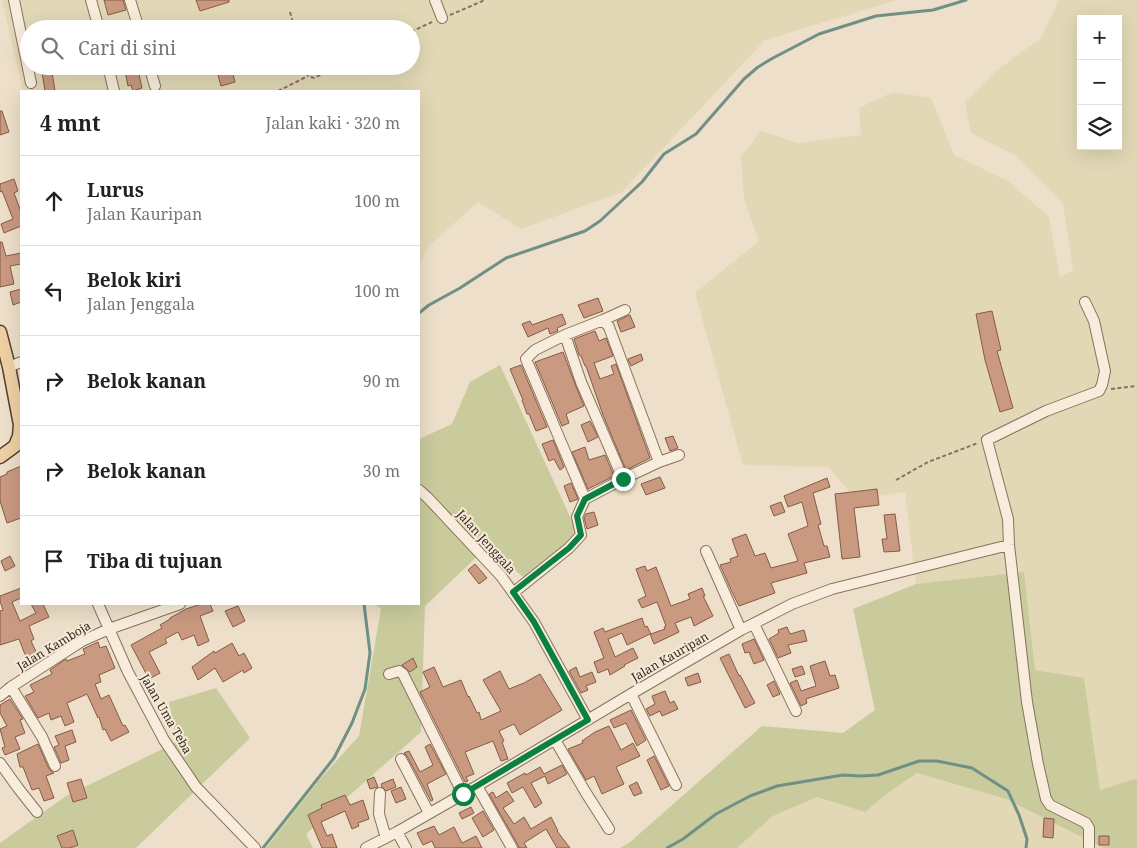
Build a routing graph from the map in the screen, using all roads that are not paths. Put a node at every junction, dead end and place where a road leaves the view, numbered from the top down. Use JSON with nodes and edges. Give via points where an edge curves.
{"nodes":[{"id":1,"x":14,"y":0,"type":"edge"},
{"id":2,"x":91,"y":0,"type":"edge"},
{"id":3,"x":130,"y":0,"type":"edge"},
{"id":4,"x":435,"y":0,"type":"edge"},
{"id":5,"x":442,"y":18,"type":"dead end"},
{"id":6,"x":97,"y":20,"type":"edge"},
{"id":7,"x":136,"y":20,"type":"edge"},
{"id":8,"x":20,"y":29,"type":"edge"},
{"id":9,"x":29,"y":75,"type":"edge"},
{"id":10,"x":110,"y":75,"type":"edge"},
{"id":11,"x":152,"y":75,"type":"edge"},
{"id":12,"x":31,"y":83,"type":"dead end"},
{"id":13,"x":155,"y":86,"type":"dead end"},
{"id":14,"x":114,"y":90,"type":"edge"},
{"id":15,"x":1086,"y":302,"type":"dead end"},
{"id":16,"x":625,"y":310,"type":"dead end"},
{"id":17,"x":603,"y":320,"type":"junction"},
{"id":18,"x":0,"y":332,"type":"edge"},
{"id":19,"x":566,"y":335,"type":"junction"},
{"id":20,"x":9,"y":363,"type":"edge"},
{"id":21,"x":18,"y":440,"type":"edge"},
{"id":22,"x":679,"y":455,"type":"dead end"},
{"id":23,"x":0,"y":457,"type":"edge"},
{"id":24,"x":659,"y":462,"type":"junction"},
{"id":25,"x":623,"y":479,"type":"junction"},
{"id":26,"x":420,"y":491,"type":"edge"},
{"id":27,"x":585,"y":499,"type":"junction"},
{"id":28,"x":1009,"y":545,"type":"junction"},
{"id":29,"x":706,"y":552,"type":"dead end"},
{"id":30,"x":513,"y":592,"type":"junction"},
{"id":31,"x":98,"y":605,"type":"edge"},
{"id":32,"x":177,"y":605,"type":"edge"},
{"id":33,"x":754,"y":624,"type":"junction"},
{"id":34,"x":109,"y":629,"type":"junction"},
{"id":35,"x":741,"y":630,"type":"junction"},
{"id":36,"x":389,"y":674,"type":"dead end"},
{"id":37,"x":12,"y":687,"type":"junction"},
{"id":38,"x":631,"y":694,"type":"junction"},
{"id":39,"x":0,"y":696,"type":"edge"},
{"id":40,"x":796,"y":710,"type":"dead end"},
{"id":41,"x":588,"y":720,"type":"junction"},
{"id":42,"x":555,"y":740,"type":"junction"},
{"id":43,"x":401,"y":759,"type":"dead end"},
{"id":44,"x":0,"y":763,"type":"edge"},
{"id":45,"x":54,"y":766,"type":"dead end"},
{"id":46,"x":676,"y":785,"type":"dead end"},
{"id":47,"x":477,"y":786,"type":"junction"},
{"id":48,"x":380,"y":793,"type":"dead end"},
{"id":49,"x":463,"y":794,"type":"junction"},
{"id":50,"x":37,"y":812,"type":"dead end"},
{"id":51,"x":428,"y":814,"type":"junction"},
{"id":52,"x":609,"y":829,"type":"dead end"},
{"id":53,"x":397,"y":832,"type":"junction"},
{"id":54,"x":386,"y":838,"type":"junction"},
{"id":55,"x":255,"y":848,"type":"edge"},
{"id":56,"x":366,"y":848,"type":"edge"},
{"id":57,"x":406,"y":848,"type":"edge"},
{"id":58,"x":512,"y":848,"type":"edge"},
{"id":59,"x":1089,"y":848,"type":"edge"}],
"edges":[{"from":1,"to":8,"type":"street"},
{"from":2,"to":6,"type":"street"},
{"from":3,"to":7,"type":"street"},
{"from":4,"to":5,"type":"street"},
{"from":9,"to":12,"type":"street"},
{"from":10,"to":14,"type":"street"},
{"from":11,"to":13,"type":"street"},
{"from":15,"to":28,"type":"street","via":[[1094,321],[1105,371],[1099,391],[1046,411],[987,440],[1008,519]]},
{"from":16,"to":17,"type":"street"},
{"from":17,"to":19,"type":"street"},
{"from":17,"to":24,"type":"street","via":[[609,327]]},
{"from":18,"to":20,"type":"main road"},
{"from":19,"to":25,"type":"street","via":[[581,382]]},
{"from":19,"to":27,"type":"street","via":[[535,350],[526,359]]},
{"from":20,"to":21,"type":"main road","via":[[20,426]]},
{"from":21,"to":23,"type":"main road"},
{"from":22,"to":24,"type":"street"},
{"from":24,"to":25,"type":"street"},
{"from":25,"to":27,"type":"street"},
{"from":26,"to":30,"type":"street","name":"Jalan Jenggala"},
{"from":27,"to":30,"type":"street","via":[[577,516],[581,535]]},
{"from":28,"to":33,"type":"street","name":"Jalan Kauripan","via":[[832,589],[792,604]]},
{"from":28,"to":59,"type":"street","via":[[1027,702],[1046,799],[1050,805],[1086,823]]},
{"from":29,"to":35,"type":"street"},
{"from":30,"to":41,"type":"street","name":"Jalan Jenggala","via":[[534,622]]},
{"from":31,"to":34,"type":"street","name":"Jalan Uma Teba"},
{"from":32,"to":34,"type":"street","name":"Jalan Kamboja"},
{"from":33,"to":35,"type":"street","name":"Jalan Kauripan"},
{"from":33,"to":40,"type":"street"},
{"from":34,"to":37,"type":"street","name":"Jalan Kamboja","via":[[82,641]]},
{"from":34,"to":55,"type":"street","name":"Jalan Uma Teba","via":[[164,740],[196,787]]},
{"from":35,"to":38,"type":"street","name":"Jalan Kauripan"},
{"from":36,"to":49,"type":"street","via":[[399,671],[403,674]]},
{"from":37,"to":39,"type":"street","name":"Jalan Kamboja"},
{"from":37,"to":45,"type":"street","via":[[42,737]]},
{"from":38,"to":41,"type":"street","name":"Jalan Kauripan"},
{"from":38,"to":46,"type":"street"},
{"from":41,"to":42,"type":"street","name":"Jalan Kauripan"},
{"from":42,"to":47,"type":"street","name":"Jalan Kauripan"},
{"from":42,"to":52,"type":"street"},
{"from":43,"to":51,"type":"street"},
{"from":44,"to":50,"type":"street"},
{"from":47,"to":49,"type":"street","name":"Jalan Kauripan"},
{"from":47,"to":58,"type":"street"},
{"from":48,"to":54,"type":"street","via":[[379,814]]},
{"from":49,"to":51,"type":"street","name":"Jalan Kauripan"},
{"from":51,"to":53,"type":"street","name":"Jalan Kauripan"},
{"from":53,"to":54,"type":"street","name":"Jalan Kauripan"},
{"from":53,"to":57,"type":"street"},
{"from":54,"to":56,"type":"street","name":"Jalan Kauripan"}]}
